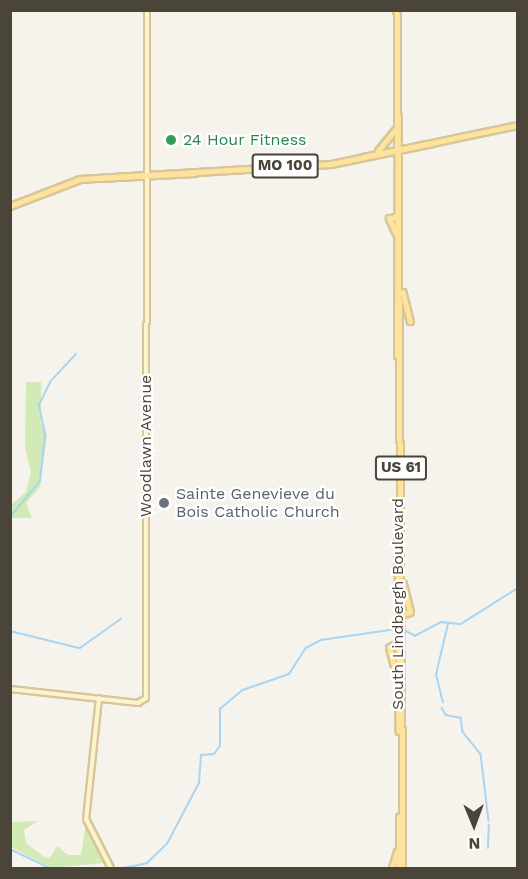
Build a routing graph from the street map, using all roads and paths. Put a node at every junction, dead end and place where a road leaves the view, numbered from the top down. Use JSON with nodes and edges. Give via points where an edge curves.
{"nodes":[{"id":1,"x":147,"y":10,"type":"edge"},
{"id":2,"x":397,"y":10,"type":"edge"},
{"id":3,"x":398,"y":114,"type":"junction"},
{"id":4,"x":518,"y":125,"type":"edge"},
{"id":5,"x":395,"y":130,"type":"junction"},
{"id":6,"x":398,"y":150,"type":"junction"},
{"id":7,"x":375,"y":153,"type":"junction"},
{"id":8,"x":363,"y":157,"type":"junction"},
{"id":9,"x":146,"y":174,"type":"junction"},
{"id":10,"x":155,"y":175,"type":"junction"},
{"id":11,"x":10,"y":206,"type":"edge"},
{"id":12,"x":399,"y":219,"type":"junction"},
{"id":13,"x":398,"y":241,"type":"junction"},
{"id":14,"x":399,"y":267,"type":"junction"},
{"id":15,"x":401,"y":280,"type":"junction"},
{"id":16,"x":410,"y":321,"type":"dead end"},
{"id":17,"x":401,"y":574,"type":"junction"},
{"id":18,"x":399,"y":612,"type":"junction"},
{"id":19,"x":399,"y":645,"type":"junction"},
{"id":20,"x":398,"y":682,"type":"junction"},
{"id":21,"x":10,"y":689,"type":"edge"},
{"id":22,"x":99,"y":698,"type":"junction"},
{"id":23,"x":399,"y":844,"type":"junction"},
{"id":24,"x":111,"y":868,"type":"edge"},
{"id":25,"x":392,"y":868,"type":"edge"},
{"id":26,"x":401,"y":868,"type":"edge"}],
"edges":[{"from":1,"to":9,"type":"street","name":"Woodlawn Avenue"},
{"from":2,"to":3,"type":"main road","number":"US 61"},
{"from":3,"to":5,"type":"main road","number":"US 61"},
{"from":3,"to":6,"type":"main road","number":"US 61"},
{"from":4,"to":6,"type":"main road","number":"MO 100"},
{"from":5,"to":6,"type":"main road","number":"US 61"},
{"from":5,"to":7,"type":"main road"},
{"from":6,"to":7,"type":"main road","number":"MO 100"},
{"from":6,"to":8,"type":"main road","number":"MO 100"},
{"from":6,"to":12,"type":"main road","number":"US 61"},
{"from":7,"to":8,"type":"main road","number":"MO 100"},
{"from":8,"to":10,"type":"main road","number":"MO 100"},
{"from":9,"to":10,"type":"main road","number":"MO 100"},
{"from":9,"to":10,"type":"main road"},
{"from":9,"to":11,"type":"main road","number":"MO 100","via":[[96,178]]},
{"from":9,"to":22,"type":"street","name":"Woodlawn Avenue","via":[[143,701]]},
{"from":12,"to":13,"type":"main road","number":"US 61"},
{"from":12,"to":13,"type":"main road","via":[[389,222]]},
{"from":12,"to":14,"type":"main road","number":"US 61"},
{"from":13,"to":14,"type":"main road","number":"US 61"},
{"from":14,"to":15,"type":"main road","name":"South Lindbergh Boulevard","number":"US 61"},
{"from":14,"to":18,"type":"main road","name":"South Lindbergh Boulevard","number":"US 61"},
{"from":15,"to":16,"type":"main road"},
{"from":15,"to":17,"type":"main road","name":"South Lindbergh Boulevard","number":"US 61"},
{"from":17,"to":18,"type":"main road","name":"South Lindbergh Boulevard","number":"US 61"},
{"from":17,"to":18,"type":"main road","via":[[410,610]]},
{"from":18,"to":19,"type":"main road","name":"South Lindbergh Boulevard","number":"US 61"},
{"from":19,"to":20,"type":"main road","name":"South Lindbergh Boulevard","number":"US 61"},
{"from":19,"to":20,"type":"main road","via":[[389,648]]},
{"from":19,"to":26,"type":"main road","name":"South Lindbergh Boulevard","number":"US 61"},
{"from":20,"to":23,"type":"main road","name":"South Lindbergh Boulevard","number":"US 61"},
{"from":21,"to":22,"type":"street"},
{"from":22,"to":24,"type":"street","via":[[86,819]]},
{"from":23,"to":25,"type":"main road"},
{"from":23,"to":26,"type":"main road","name":"South Lindbergh Boulevard","number":"US 61"}]}
